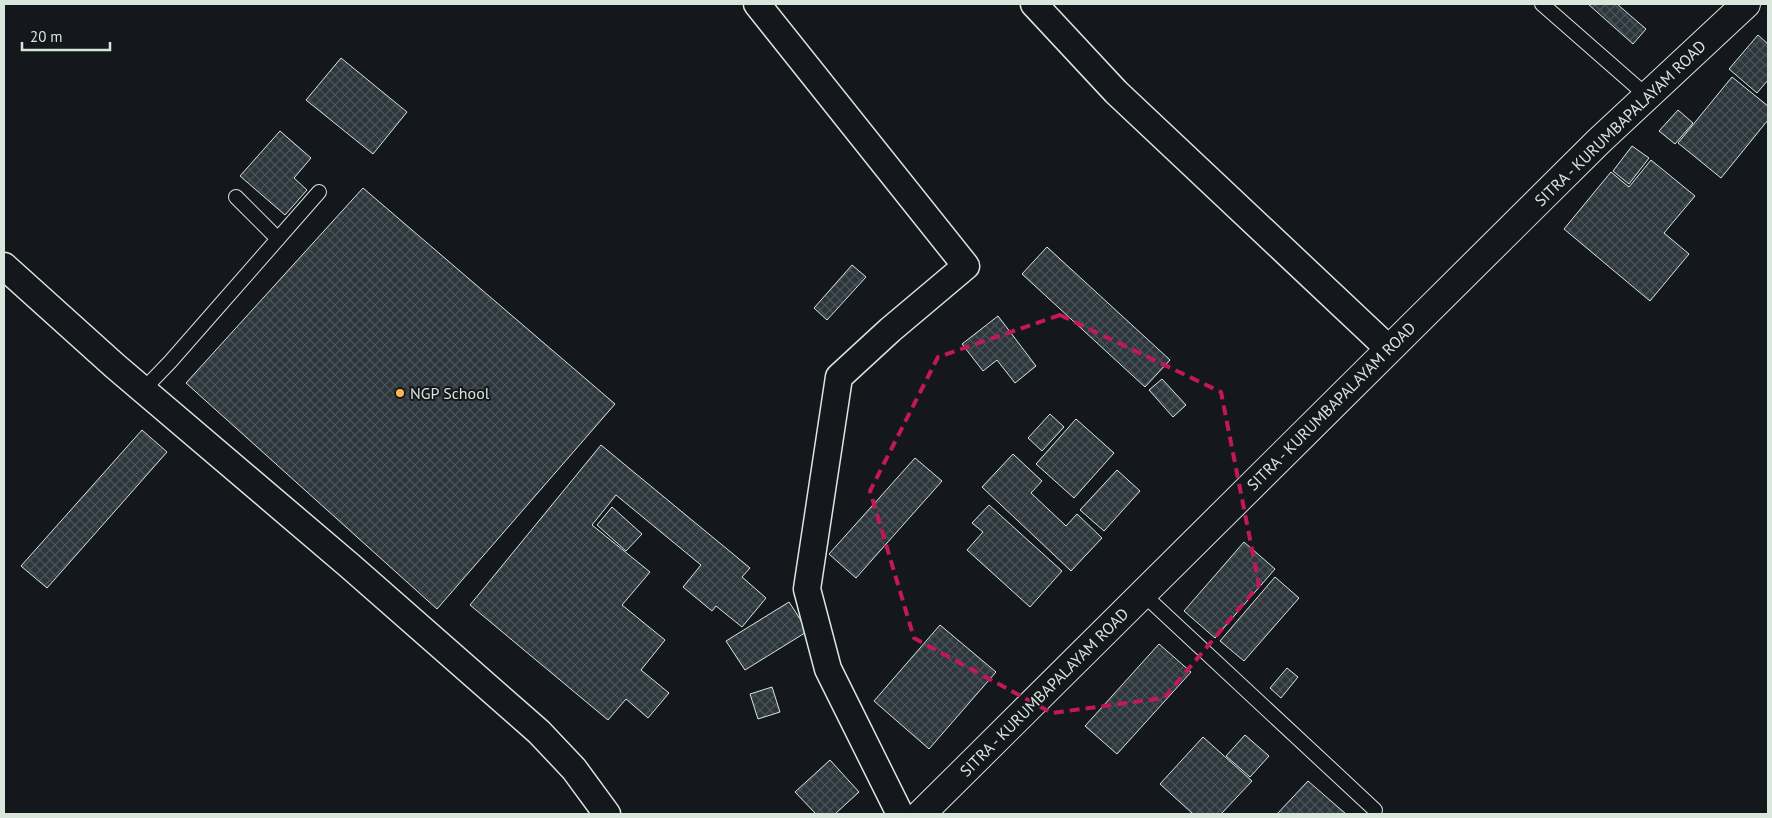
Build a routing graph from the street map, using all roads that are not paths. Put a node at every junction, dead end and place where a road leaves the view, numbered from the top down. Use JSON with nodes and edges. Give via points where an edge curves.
{"nodes":[{"id":1,"x":757,"y":4,"type":"edge"},
{"id":2,"x":1034,"y":4,"type":"edge"},
{"id":3,"x":1542,"y":4,"type":"edge"},
{"id":4,"x":1746,"y":4,"type":"edge"},
{"id":5,"x":1647,"y":96,"type":"junction"},
{"id":6,"x":318,"y":192,"type":"dead end"},
{"id":7,"x":236,"y":197,"type":"dead end"},
{"id":8,"x":278,"y":239,"type":"junction"},
{"id":9,"x":4,"y":266,"type":"edge"},
{"id":10,"x":1389,"y":349,"type":"junction"},
{"id":11,"x":143,"y":390,"type":"junction"},
{"id":12,"x":1143,"y":594,"type":"junction"},
{"id":13,"x":1375,"y":810,"type":"dead end"},
{"id":14,"x":607,"y":814,"type":"edge"},
{"id":15,"x":900,"y":814,"type":"edge"},
{"id":16,"x":921,"y":814,"type":"edge"}],
"edges":[{"from":1,"to":15,"type":"street","via":[[966,266],[839,377],[807,589],[828,669]]},
{"from":2,"to":10,"type":"street","via":[[1116,92]]},
{"from":3,"to":5,"type":"lane"},
{"from":4,"to":5,"type":"main road","name":"SITRA - KURUMBAPALAYAM ROAD"},
{"from":5,"to":10,"type":"main road","name":"SITRA - KURUMBAPALAYAM ROAD"},
{"from":6,"to":8,"type":"lane"},
{"from":7,"to":8,"type":"lane"},
{"from":8,"to":11,"type":"lane"},
{"from":9,"to":11,"type":"street"},
{"from":10,"to":12,"type":"main road","name":"SITRA - KURUMBAPALAYAM ROAD"},
{"from":11,"to":14,"type":"street","via":[[539,732],[574,769]]},
{"from":12,"to":13,"type":"lane"},
{"from":12,"to":16,"type":"main road","name":"SITRA - KURUMBAPALAYAM ROAD"}]}
